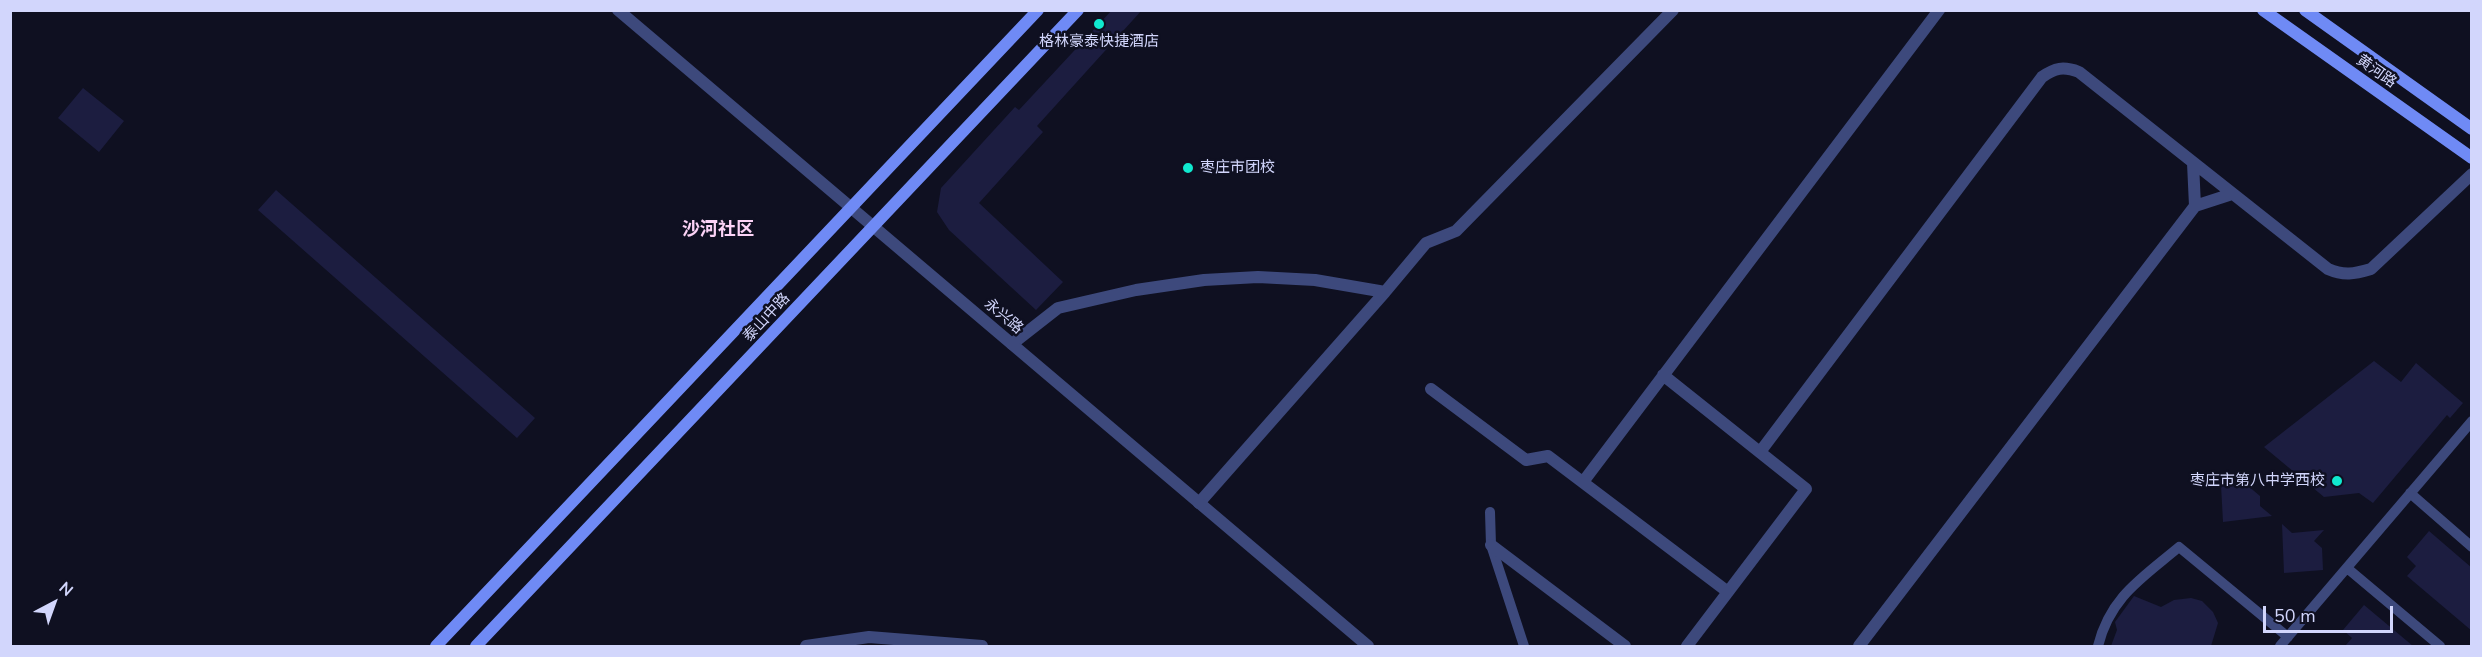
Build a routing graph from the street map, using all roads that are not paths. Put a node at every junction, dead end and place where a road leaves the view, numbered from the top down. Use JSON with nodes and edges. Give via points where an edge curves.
{"nodes":[{"id":1,"x":618,"y":10,"type":"edge"},
{"id":2,"x":1038,"y":10,"type":"edge"},
{"id":3,"x":1078,"y":10,"type":"edge"},
{"id":4,"x":1673,"y":10,"type":"edge"},
{"id":5,"x":1939,"y":10,"type":"edge"},
{"id":6,"x":2263,"y":10,"type":"edge"},
{"id":7,"x":2305,"y":10,"type":"edge"},
{"id":8,"x":2472,"y":129,"type":"edge"},
{"id":9,"x":2472,"y":158,"type":"edge"},
{"id":10,"x":2193,"y":164,"type":"junction"},
{"id":11,"x":2472,"y":174,"type":"edge"},
{"id":12,"x":2232,"y":194,"type":"junction"},
{"id":13,"x":2195,"y":206,"type":"junction"},
{"id":14,"x":850,"y":208,"type":"junction"},
{"id":15,"x":873,"y":227,"type":"junction"},
{"id":16,"x":1385,"y":292,"type":"junction"},
{"id":17,"x":1012,"y":344,"type":"junction"},
{"id":18,"x":1663,"y":375,"type":"junction"},
{"id":19,"x":1431,"y":389,"type":"dead end"},
{"id":20,"x":2472,"y":421,"type":"edge"},
{"id":21,"x":1760,"y":452,"type":"junction"},
{"id":22,"x":1583,"y":482,"type":"junction"},
{"id":23,"x":2410,"y":494,"type":"junction"},
{"id":24,"x":1199,"y":502,"type":"junction"},
{"id":25,"x":1490,"y":512,"type":"dead end"},
{"id":26,"x":1491,"y":545,"type":"junction"},
{"id":27,"x":2472,"y":547,"type":"edge"},
{"id":28,"x":2347,"y":568,"type":"junction"},
{"id":29,"x":1728,"y":592,"type":"junction"},
{"id":30,"x":2288,"y":637,"type":"junction"},
{"id":31,"x":436,"y":646,"type":"edge"},
{"id":32,"x":477,"y":646,"type":"edge"},
{"id":33,"x":806,"y":646,"type":"edge"},
{"id":34,"x":982,"y":646,"type":"edge"},
{"id":35,"x":1368,"y":646,"type":"edge"},
{"id":36,"x":1524,"y":646,"type":"edge"},
{"id":37,"x":1625,"y":646,"type":"edge"},
{"id":38,"x":1687,"y":646,"type":"edge"},
{"id":39,"x":1859,"y":646,"type":"edge"},
{"id":40,"x":2098,"y":646,"type":"edge"},
{"id":41,"x":2280,"y":646,"type":"edge"},
{"id":42,"x":2440,"y":646,"type":"edge"}],
"edges":[{"from":1,"to":14,"type":"street","name":"永兴路"},
{"from":2,"to":14,"type":"main road","name":"泰山中路"},
{"from":3,"to":15,"type":"main road","name":"泰山中路"},
{"from":4,"to":16,"type":"street","via":[[1456,231],[1426,243]]},
{"from":5,"to":18,"type":"street"},
{"from":6,"to":9,"type":"main road","name":"黄河路"},
{"from":7,"to":8,"type":"main road","name":"黄河路"},
{"from":10,"to":12,"type":"street"},
{"from":10,"to":13,"type":"street"},
{"from":10,"to":21,"type":"street","via":[[2079,72],[2067,67],[2054,69],[2042,77]]},
{"from":11,"to":12,"type":"street","via":[[2371,269],[2354,274],[2328,269]]},
{"from":12,"to":13,"type":"street"},
{"from":13,"to":39,"type":"street"},
{"from":14,"to":15,"type":"street","name":"永兴路"},
{"from":14,"to":31,"type":"main road","name":"泰山中路"},
{"from":15,"to":17,"type":"street","name":"永兴路"},
{"from":15,"to":32,"type":"main road","name":"泰山中路"},
{"from":16,"to":17,"type":"street","via":[[1315,280],[1204,280],[1058,308]]},
{"from":16,"to":24,"type":"street"},
{"from":17,"to":24,"type":"street","name":"永兴路"},
{"from":18,"to":21,"type":"street"},
{"from":18,"to":22,"type":"street"},
{"from":19,"to":22,"type":"street","via":[[1526,460],[1548,456]]},
{"from":20,"to":23,"type":"lane"},
{"from":21,"to":29,"type":"street","via":[[1806,489]]},
{"from":22,"to":29,"type":"street"},
{"from":23,"to":27,"type":"lane"},
{"from":23,"to":28,"type":"lane"},
{"from":24,"to":35,"type":"street","name":"永兴路"},
{"from":25,"to":26,"type":"lane"},
{"from":26,"to":36,"type":"lane"},
{"from":26,"to":37,"type":"street"},
{"from":28,"to":30,"type":"lane"},
{"from":28,"to":42,"type":"lane"},
{"from":29,"to":38,"type":"street"},
{"from":30,"to":40,"type":"lane","via":[[2179,547],[2122,594],[2103,626]]},
{"from":30,"to":41,"type":"lane"},
{"from":33,"to":34,"type":"street","via":[[869,638]]}]}
